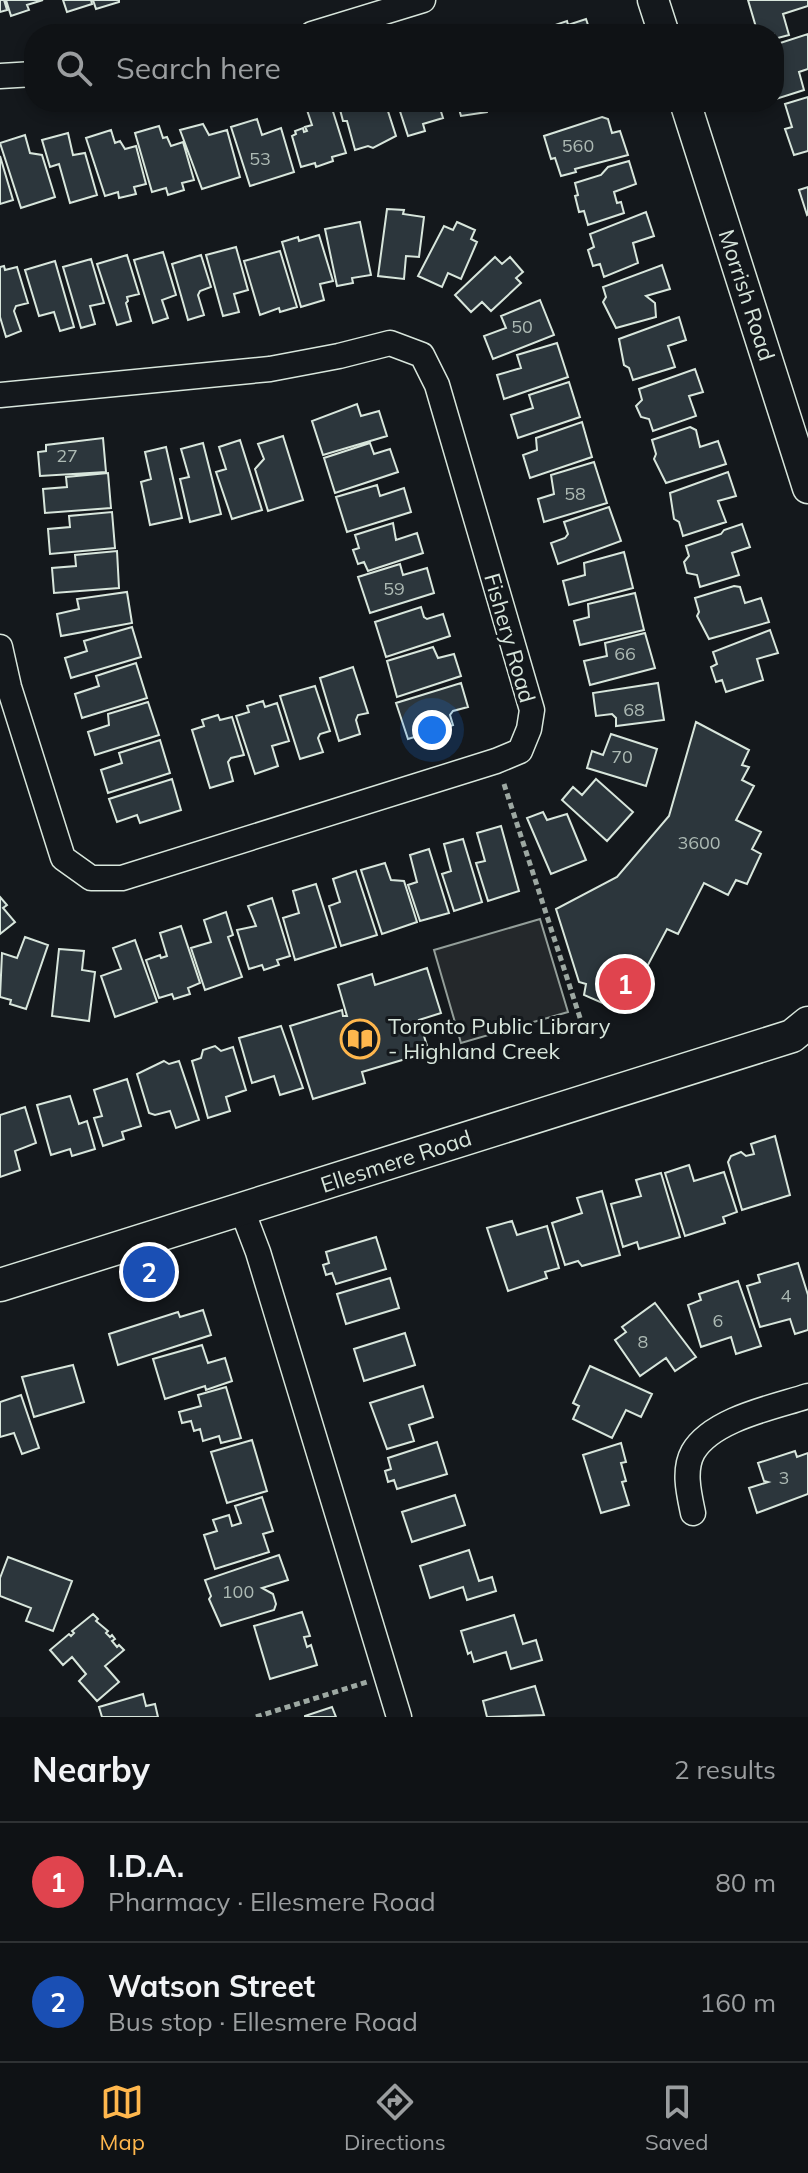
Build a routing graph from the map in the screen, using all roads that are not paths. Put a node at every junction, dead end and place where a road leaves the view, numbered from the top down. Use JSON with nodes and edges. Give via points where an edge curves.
{"nodes":[{"id":1,"x":423,"y":0,"type":"edge"},
{"id":2,"x":653,"y":0,"type":"edge"},
{"id":3,"x":345,"y":24,"type":"edge"},
{"id":4,"x":661,"y":24,"type":"edge"},
{"id":5,"x":24,"y":75,"type":"edge"},
{"id":6,"x":0,"y":76,"type":"edge"},
{"id":7,"x":688,"y":112,"type":"edge"},
{"id":8,"x":0,"y":395,"type":"edge"},
{"id":9,"x":808,"y":488,"type":"edge"},
{"id":10,"x":0,"y":647,"type":"edge"},
{"id":11,"x":803,"y":1033,"type":"edge"},
{"id":12,"x":242,"y":1210,"type":"junction"},
{"id":13,"x":0,"y":1285,"type":"edge"},
{"id":14,"x":808,"y":1396,"type":"edge"},
{"id":15,"x":693,"y":1513,"type":"dead end"},
{"id":16,"x":399,"y":1717,"type":"edge"}],
"edges":[{"from":1,"to":3,"type":"street"},
{"from":2,"to":4,"type":"street"},
{"from":5,"to":6,"type":"street"},
{"from":7,"to":9,"type":"street","name":"Morrish Road"},
{"from":8,"to":10,"type":"street","name":"Fishery Road","via":[[270,369],[390,343],[422,355],[437,385],[532,710],[520,751],[496,761],[122,878],[91,878],[63,858]]},
{"from":11,"to":12,"type":"main road","name":"Ellesmere Road"},
{"from":12,"to":13,"type":"main road","name":"Ellesmere Road"},
{"from":12,"to":16,"type":"street"},
{"from":14,"to":15,"type":"street","via":[[712,1432],[692,1453],[687,1480]]}]}
